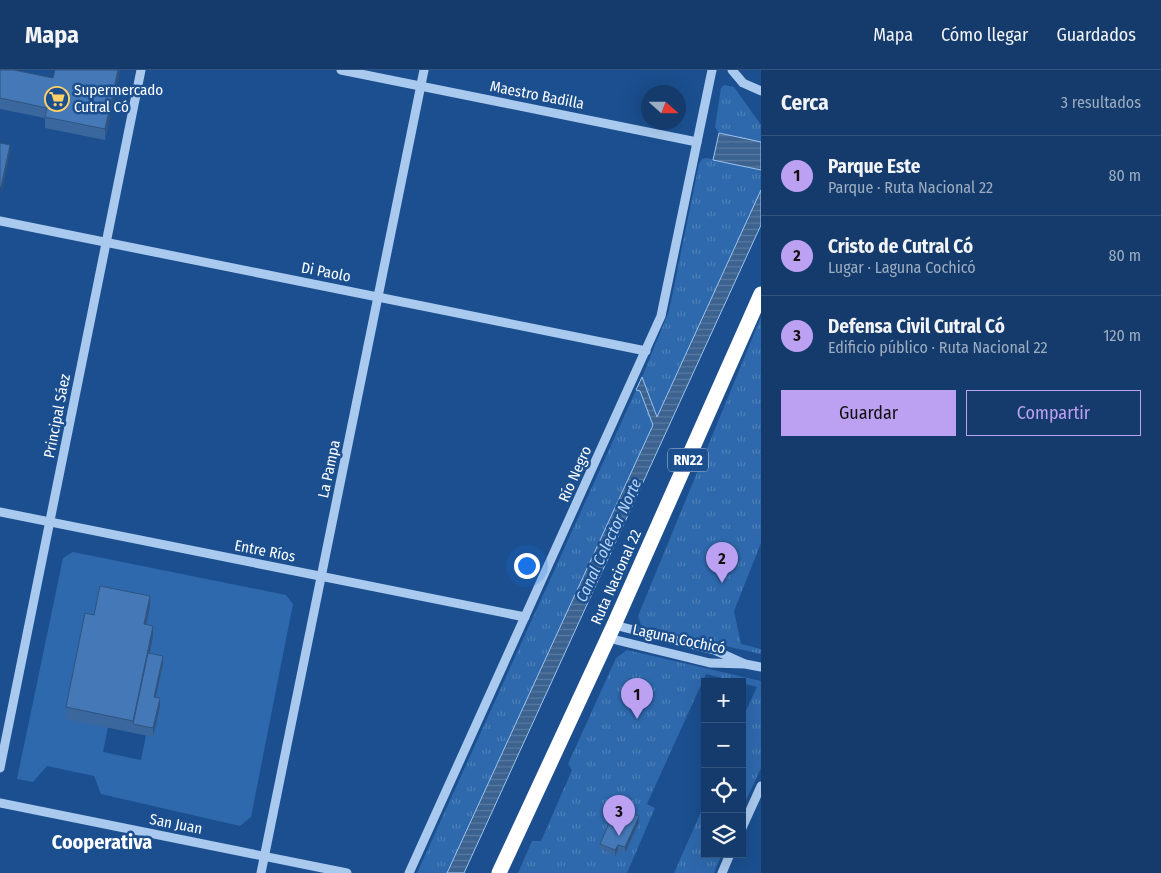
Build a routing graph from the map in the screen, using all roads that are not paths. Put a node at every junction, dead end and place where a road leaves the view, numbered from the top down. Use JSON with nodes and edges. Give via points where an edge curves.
{"nodes":[{"id":1,"x":141,"y":70,"type":"edge"},
{"id":2,"x":341,"y":70,"type":"edge"},
{"id":3,"x":424,"y":70,"type":"edge"},
{"id":4,"x":712,"y":70,"type":"edge"},
{"id":5,"x":732,"y":70,"type":"edge"},
{"id":6,"x":421,"y":86,"type":"junction"},
{"id":7,"x":761,"y":91,"type":"edge"},
{"id":8,"x":697,"y":142,"type":"junction"},
{"id":9,"x":0,"y":221,"type":"edge"},
{"id":10,"x":107,"y":242,"type":"junction"},
{"id":11,"x":761,"y":294,"type":"edge"},
{"id":12,"x":378,"y":297,"type":"junction"},
{"id":13,"x":646,"y":351,"type":"junction"},
{"id":14,"x":0,"y":512,"type":"edge"},
{"id":15,"x":50,"y":522,"type":"junction"},
{"id":16,"x":322,"y":576,"type":"junction"},
{"id":17,"x":525,"y":617,"type":"junction"},
{"id":18,"x":611,"y":632,"type":"junction"},
{"id":19,"x":745,"y":664,"type":"junction"},
{"id":20,"x":761,"y":667,"type":"edge"},
{"id":21,"x":0,"y":768,"type":"edge"},
{"id":22,"x":761,"y":786,"type":"edge"},
{"id":23,"x":0,"y":803,"type":"edge"},
{"id":24,"x":746,"y":819,"type":"edge"},
{"id":25,"x":265,"y":856,"type":"junction"},
{"id":26,"x":728,"y":858,"type":"edge"},
{"id":27,"x":261,"y":873,"type":"edge"},
{"id":28,"x":347,"y":873,"type":"edge"},
{"id":29,"x":410,"y":873,"type":"edge"},
{"id":30,"x":499,"y":873,"type":"edge"},
{"id":31,"x":722,"y":873,"type":"edge"}],
"edges":[{"from":1,"to":10,"type":"street","name":"Principal Sáez"},
{"from":2,"to":6,"type":"street","name":"Maestro Badilla"},
{"from":3,"to":6,"type":"street","name":"La Pampa"},
{"from":4,"to":8,"type":"street","name":"Río Negro"},
{"from":5,"to":7,"type":"street","via":[[743,83]]},
{"from":6,"to":8,"type":"street","name":"Maestro Badilla"},
{"from":6,"to":12,"type":"street","name":"La Pampa"},
{"from":8,"to":13,"type":"street","name":"Río Negro","via":[[666,300]]},
{"from":9,"to":10,"type":"street","name":"Di Paolo"},
{"from":10,"to":12,"type":"street","name":"Di Paolo"},
{"from":10,"to":15,"type":"street","name":"Principal Sáez"},
{"from":11,"to":18,"type":"highway","name":"Ruta Nacional 22","number":"RN22"},
{"from":12,"to":13,"type":"street","name":"Di Paolo"},
{"from":12,"to":16,"type":"street","name":"La Pampa"},
{"from":13,"to":17,"type":"street","name":"Río Negro"},
{"from":14,"to":15,"type":"street","name":"Entre Ríos"},
{"from":15,"to":16,"type":"street","name":"Entre Ríos"},
{"from":15,"to":21,"type":"street","name":"Principal Sáez"},
{"from":16,"to":17,"type":"street","name":"Entre Ríos"},
{"from":16,"to":25,"type":"street","name":"La Pampa"},
{"from":17,"to":29,"type":"street","name":"Río Negro"},
{"from":18,"to":19,"type":"street","name":"Laguna Cochicó","via":[[714,650]]},
{"from":18,"to":19,"type":"street","name":"Laguna Cochicó","via":[[714,664]]},
{"from":18,"to":30,"type":"highway","name":"Ruta Nacional 22","number":"RN22"},
{"from":19,"to":20,"type":"street","name":"Laguna Cochicó"},
{"from":22,"to":24,"type":"street"},
{"from":23,"to":25,"type":"street","name":"San Juan"},
{"from":25,"to":27,"type":"street","name":"La Pampa"},
{"from":25,"to":28,"type":"street","name":"San Juan"},
{"from":26,"to":31,"type":"street"}]}
